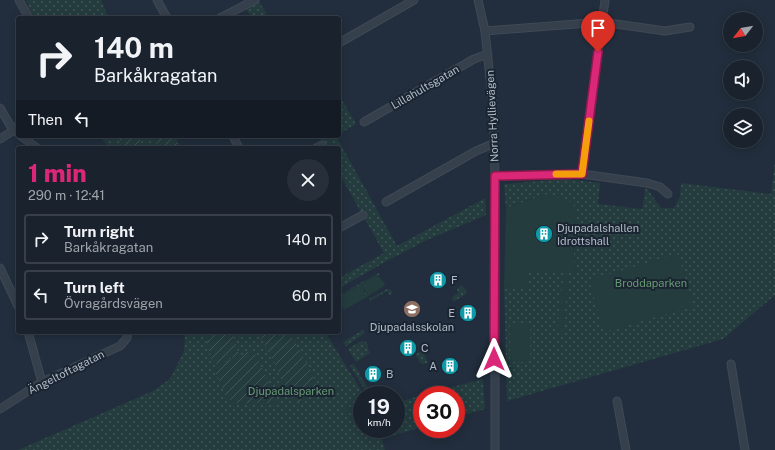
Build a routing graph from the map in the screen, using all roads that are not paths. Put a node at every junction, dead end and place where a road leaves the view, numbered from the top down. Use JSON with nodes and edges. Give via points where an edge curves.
{"nodes":[{"id":1,"x":19,"y":0,"type":"edge"},
{"id":2,"x":158,"y":0,"type":"edge"},
{"id":3,"x":255,"y":0,"type":"edge"},
{"id":4,"x":414,"y":0,"type":"edge"},
{"id":5,"x":478,"y":0,"type":"edge"},
{"id":6,"x":605,"y":0,"type":"edge"},
{"id":7,"x":27,"y":16,"type":"edge"},
{"id":8,"x":166,"y":16,"type":"edge"},
{"id":9,"x":224,"y":16,"type":"edge"},
{"id":10,"x":602,"y":22,"type":"junction"},
{"id":11,"x":690,"y":27,"type":"dead end"},
{"id":12,"x":485,"y":31,"type":"junction"},
{"id":13,"x":341,"y":42,"type":"edge"},
{"id":14,"x":488,"y":54,"type":"junction"},
{"id":15,"x":0,"y":108,"type":"edge"},
{"id":16,"x":364,"y":122,"type":"dead end"},
{"id":17,"x":16,"y":132,"type":"edge"},
{"id":18,"x":24,"y":138,"type":"edge"},
{"id":19,"x":0,"y":139,"type":"edge"},
{"id":20,"x":495,"y":143,"type":"junction"},
{"id":21,"x":34,"y":146,"type":"edge"},
{"id":22,"x":582,"y":174,"type":"junction"},
{"id":23,"x":495,"y":176,"type":"junction"},
{"id":24,"x":668,"y":194,"type":"dead end"},
{"id":25,"x":386,"y":202,"type":"dead end"},
{"id":26,"x":363,"y":215,"type":"dead end"},
{"id":27,"x":341,"y":227,"type":"edge"},
{"id":28,"x":0,"y":268,"type":"edge"},
{"id":29,"x":16,"y":302,"type":"edge"},
{"id":30,"x":29,"y":334,"type":"edge"},
{"id":31,"x":128,"y":334,"type":"edge"},
{"id":32,"x":731,"y":364,"type":"dead end"},
{"id":33,"x":42,"y":382,"type":"junction"},
{"id":34,"x":617,"y":401,"type":"dead end"},
{"id":35,"x":0,"y":409,"type":"edge"},
{"id":36,"x":495,"y":450,"type":"edge"},
{"id":37,"x":626,"y":450,"type":"edge"},
{"id":38,"x":745,"y":450,"type":"edge"}],
"edges":[{"from":1,"to":7,"type":"street"},
{"from":2,"to":8,"type":"street"},
{"from":3,"to":9,"type":"street"},
{"from":4,"to":13,"type":"street"},
{"from":5,"to":12,"type":"street","name":"Norra Hyllievägen"},
{"from":6,"to":10,"type":"street"},
{"from":10,"to":11,"type":"street","via":[[665,31]]},
{"from":10,"to":12,"type":"street"},
{"from":10,"to":22,"type":"street"},
{"from":12,"to":14,"type":"street","name":"Norra Hyllievägen"},
{"from":14,"to":16,"type":"street","name":"Lillahultsgatan","via":[[474,59]]},
{"from":14,"to":20,"type":"street","name":"Norra Hyllievägen"},
{"from":15,"to":17,"type":"street"},
{"from":17,"to":19,"type":"street"},
{"from":18,"to":21,"type":"street"},
{"from":20,"to":23,"type":"street","name":"Norra Hyllievägen"},
{"from":20,"to":25,"type":"street","via":[[476,151]]},
{"from":22,"to":23,"type":"street"},
{"from":22,"to":24,"type":"street","via":[[647,183],[660,187]]},
{"from":23,"to":36,"type":"street","name":"Norra Hyllievägen"},
{"from":26,"to":27,"type":"street"},
{"from":28,"to":29,"type":"street"},
{"from":30,"to":33,"type":"street"},
{"from":31,"to":33,"type":"street","name":"Ängeltoftagatan","via":[[120,346]]},
{"from":32,"to":38,"type":"street"},
{"from":33,"to":35,"type":"street","name":"Ängeltoftagatan"},
{"from":34,"to":37,"type":"street"}]}
